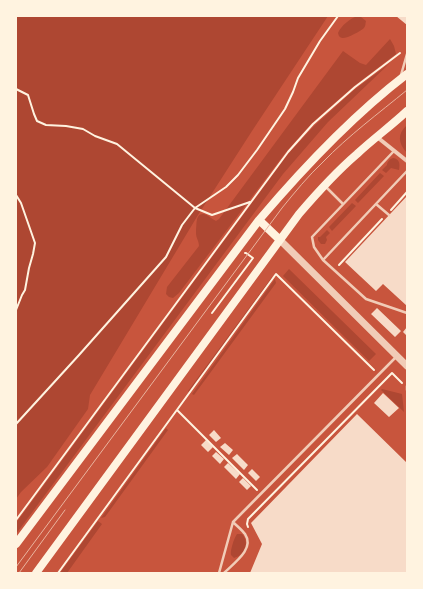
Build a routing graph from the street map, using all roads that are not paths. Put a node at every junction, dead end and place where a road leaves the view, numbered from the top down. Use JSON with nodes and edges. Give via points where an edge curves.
{"nodes":[{"id":1,"x":407,"y":54,"type":"edge"},
{"id":2,"x":407,"y":74,"type":"edge"},
{"id":3,"x":400,"y":79,"type":"junction"},
{"id":4,"x":407,"y":111,"type":"edge"},
{"id":5,"x":377,"y":137,"type":"junction"},
{"id":6,"x":394,"y":150,"type":"junction"},
{"id":7,"x":407,"y":160,"type":"edge"},
{"id":8,"x":407,"y":171,"type":"edge"},
{"id":9,"x":324,"y":185,"type":"junction"},
{"id":10,"x":343,"y":204,"type":"junction"},
{"id":11,"x":376,"y":204,"type":"junction"},
{"id":12,"x":388,"y":215,"type":"road end"},
{"id":13,"x":259,"y":220,"type":"junction"},
{"id":14,"x":280,"y":240,"type":"junction"},
{"id":15,"x":323,"y":260,"type":"junction"},
{"id":16,"x":407,"y":313,"type":"edge"},
{"id":17,"x":397,"y":356,"type":"junction"},
{"id":18,"x":407,"y":366,"type":"edge"},
{"id":19,"x":407,"y":386,"type":"edge"},
{"id":20,"x":407,"y":390,"type":"edge"},
{"id":21,"x":233,"y":522,"type":"junction"},
{"id":22,"x":16,"y":544,"type":"edge"},
{"id":23,"x":36,"y":573,"type":"edge"},
{"id":24,"x":219,"y":573,"type":"edge"},
{"id":25,"x":224,"y":573,"type":"edge"}],
"edges":[{"from":1,"to":3,"type":"lane"},
{"from":2,"to":3,"type":"main road"},
{"from":3,"to":13,"type":"main road","via":[[326,146]]},
{"from":4,"to":5,"type":"main road"},
{"from":5,"to":6,"type":"street"},
{"from":5,"to":9,"type":"main road"},
{"from":6,"to":7,"type":"street"},
{"from":6,"to":10,"type":"lane"},
{"from":8,"to":11,"type":"lane"},
{"from":9,"to":10,"type":"lane"},
{"from":9,"to":14,"type":"main road"},
{"from":10,"to":15,"type":"lane","via":[[312,237],[314,247]]},
{"from":11,"to":12,"type":"lane"},
{"from":11,"to":15,"type":"lane"},
{"from":13,"to":14,"type":"main road"},
{"from":13,"to":22,"type":"main road"},
{"from":14,"to":17,"type":"street"},
{"from":14,"to":23,"type":"main road"},
{"from":15,"to":16,"type":"lane","via":[[366,299]]},
{"from":17,"to":18,"type":"street"},
{"from":17,"to":21,"type":"lane"},
{"from":19,"to":20,"type":"lane"},
{"from":21,"to":24,"type":"lane"},
{"from":21,"to":25,"type":"lane","via":[[245,534],[247,548]]}]}
